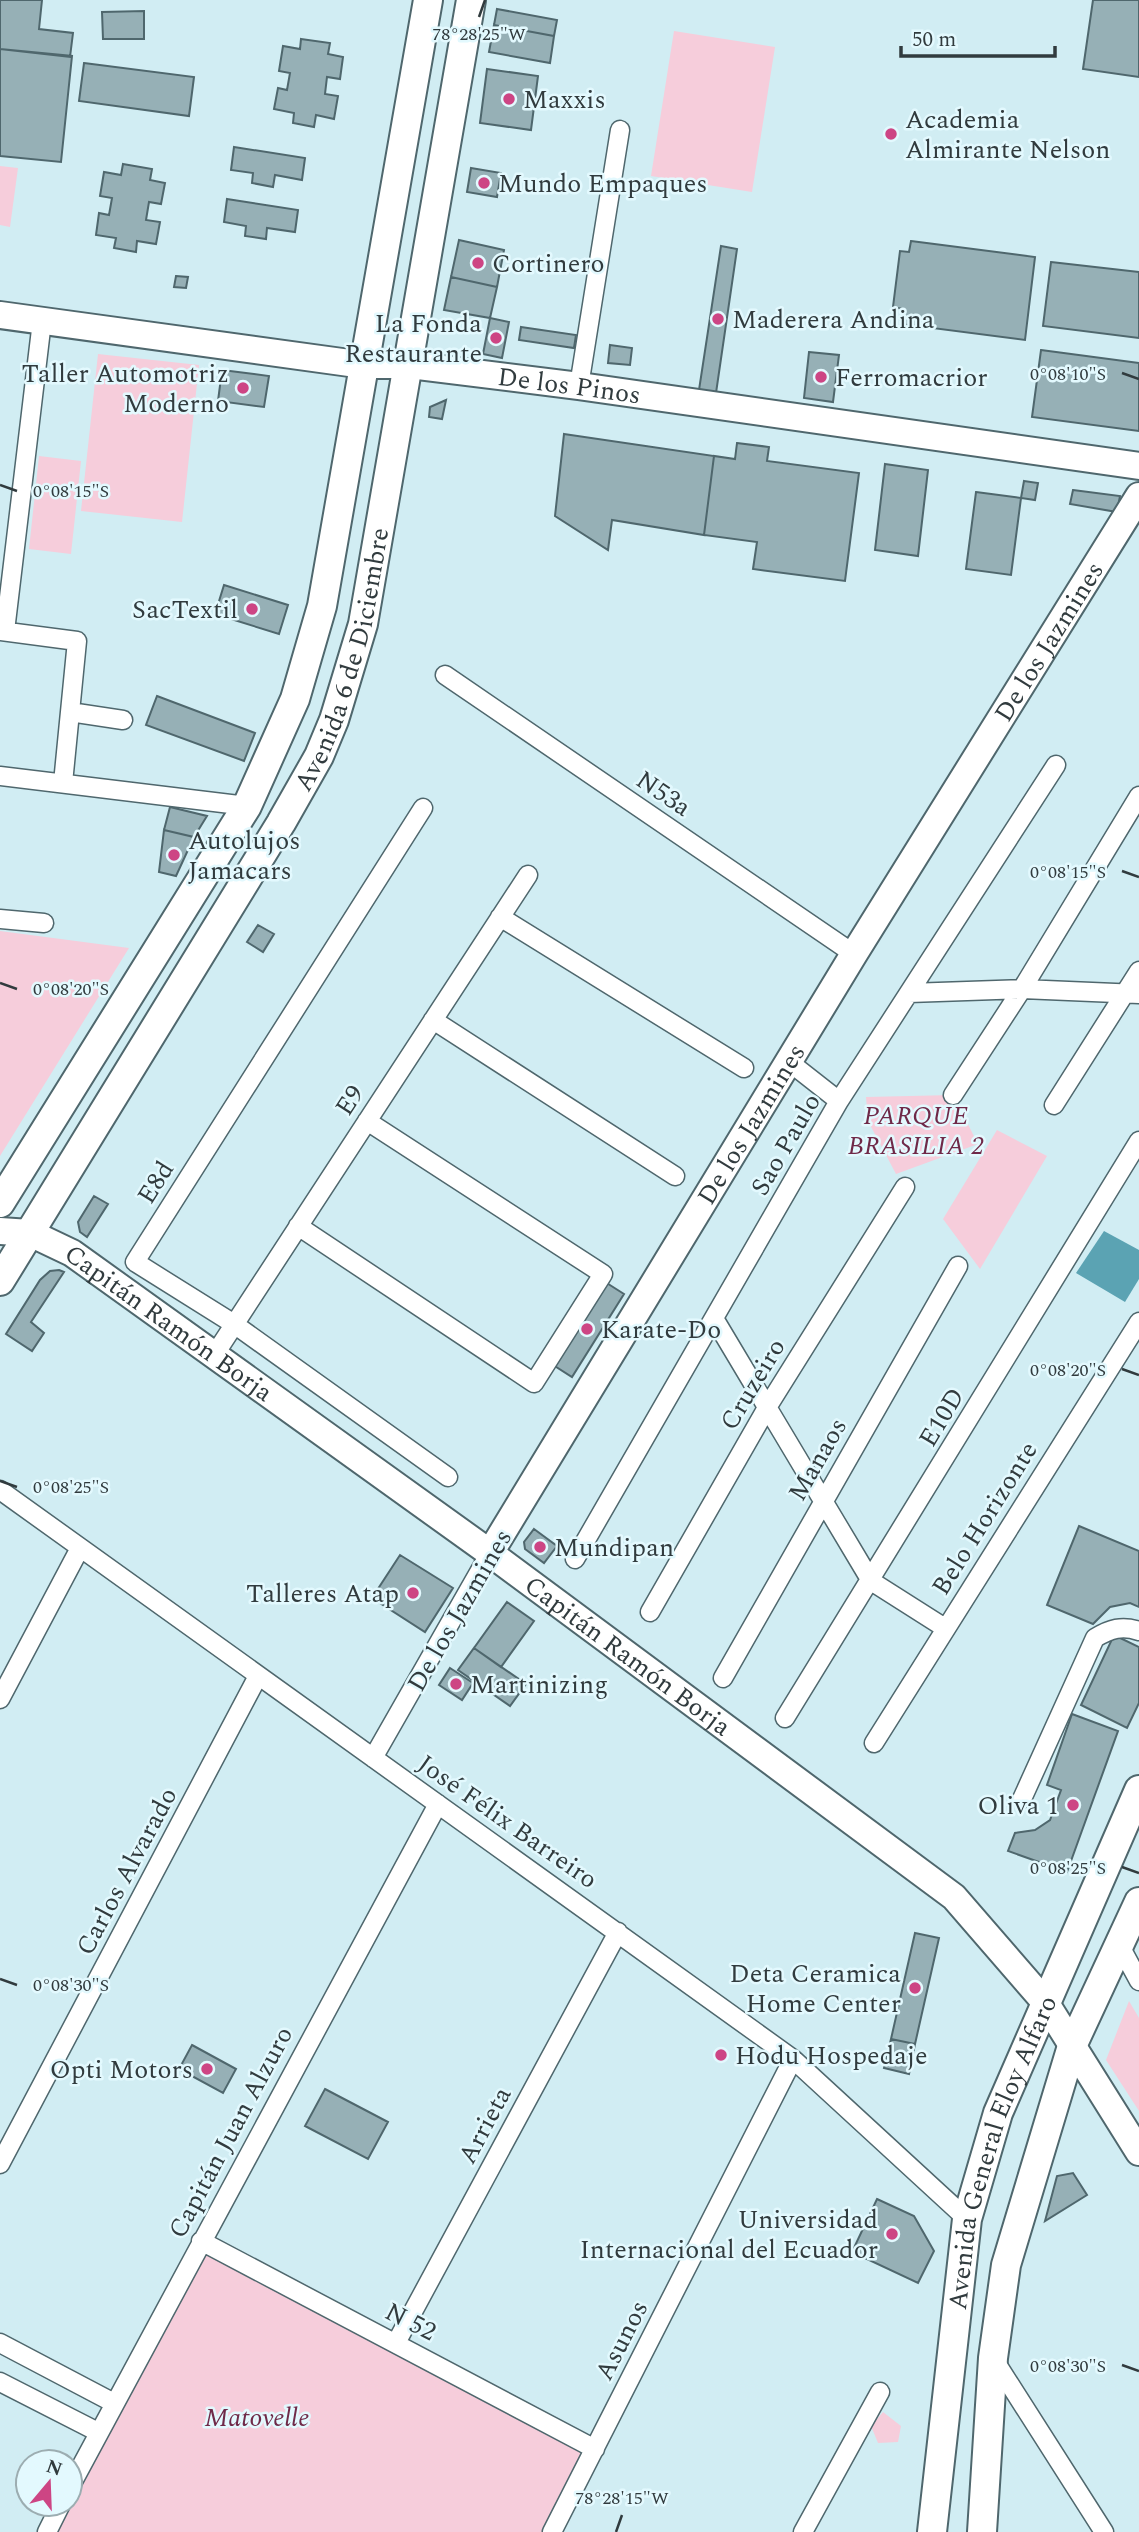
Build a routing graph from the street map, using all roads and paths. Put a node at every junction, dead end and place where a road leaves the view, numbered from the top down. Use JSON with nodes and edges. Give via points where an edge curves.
{"nodes":[{"id":1,"x":428,"y":0,"type":"edge"},
{"id":2,"x":471,"y":0,"type":"edge"},
{"id":3,"x":620,"y":130,"type":"dead end"},
{"id":4,"x":0,"y":315,"type":"edge"},
{"id":5,"x":42,"y":321,"type":"junction"},
{"id":6,"x":365,"y":365,"type":"junction"},
{"id":7,"x":410,"y":365,"type":"junction"},
{"id":8,"x":579,"y":386,"type":"junction"},
{"id":9,"x":1139,"y":466,"type":"edge"},
{"id":10,"x":1139,"y":496,"type":"edge"},
{"id":11,"x":3,"y":631,"type":"edge"},
{"id":12,"x":445,"y":675,"type":"dead end"},
{"id":13,"x":70,"y":712,"type":"junction"},
{"id":14,"x":123,"y":720,"type":"dead end"},
{"id":15,"x":1056,"y":765,"type":"dead end"},
{"id":16,"x":0,"y":776,"type":"edge"},
{"id":17,"x":63,"y":783,"type":"junction"},
{"id":18,"x":1139,"y":796,"type":"edge"},
{"id":19,"x":247,"y":806,"type":"junction"},
{"id":20,"x":423,"y":808,"type":"dead end"},
{"id":21,"x":528,"y":875,"type":"dead end"},
{"id":22,"x":500,"y":917,"type":"junction"},
{"id":23,"x":0,"y":919,"type":"edge"},
{"id":24,"x":44,"y":923,"type":"dead end"},
{"id":25,"x":854,"y":954,"type":"junction"},
{"id":26,"x":1139,"y":971,"type":"edge"},
{"id":27,"x":1022,"y":989,"type":"junction"},
{"id":28,"x":909,"y":993,"type":"junction"},
{"id":29,"x":1132,"y":993,"type":"edge"},
{"id":30,"x":433,"y":1020,"type":"junction"},
{"id":31,"x":789,"y":1060,"type":"junction"},
{"id":32,"x":744,"y":1068,"type":"dead end"},
{"id":33,"x":953,"y":1095,"type":"dead end"},
{"id":34,"x":839,"y":1101,"type":"junction"},
{"id":35,"x":1054,"y":1105,"type":"dead end"},
{"id":36,"x":368,"y":1121,"type":"junction"},
{"id":37,"x":1139,"y":1141,"type":"edge"},
{"id":38,"x":675,"y":1176,"type":"dead end"},
{"id":39,"x":905,"y":1187,"type":"dead end"},
{"id":40,"x":0,"y":1203,"type":"edge"},
{"id":41,"x":298,"y":1226,"type":"junction"},
{"id":42,"x":0,"y":1231,"type":"edge"},
{"id":43,"x":30,"y":1233,"type":"junction"},
{"id":44,"x":958,"y":1266,"type":"dead end"},
{"id":45,"x":0,"y":1281,"type":"edge"},
{"id":46,"x":715,"y":1320,"type":"junction"},
{"id":47,"x":1139,"y":1322,"type":"edge"},
{"id":48,"x":234,"y":1324,"type":"junction"},
{"id":49,"x":215,"y":1354,"type":"junction"},
{"id":50,"x":768,"y":1406,"type":"junction"},
{"id":51,"x":448,"y":1477,"type":"dead end"},
{"id":52,"x":0,"y":1490,"type":"edge"},
{"id":53,"x":822,"y":1502,"type":"junction"},
{"id":54,"x":80,"y":1548,"type":"junction"},
{"id":55,"x":490,"y":1553,"type":"junction"},
{"id":56,"x":575,"y":1559,"type":"dead end"},
{"id":57,"x":871,"y":1581,"type":"junction"},
{"id":58,"x":650,"y":1612,"type":"dead end"},
{"id":59,"x":945,"y":1628,"type":"junction"},
{"id":60,"x":1139,"y":1630,"type":"edge"},
{"id":61,"x":258,"y":1676,"type":"junction"},
{"id":62,"x":723,"y":1678,"type":"dead end"},
{"id":63,"x":0,"y":1699,"type":"edge"},
{"id":64,"x":785,"y":1718,"type":"dead end"},
{"id":65,"x":874,"y":1743,"type":"dead end"},
{"id":66,"x":373,"y":1758,"type":"junction"},
{"id":67,"x":1139,"y":1790,"type":"edge"},
{"id":68,"x":1023,"y":1800,"type":"dead end"},
{"id":69,"x":438,"y":1804,"type":"junction"},
{"id":70,"x":1139,"y":1902,"type":"edge"},
{"id":71,"x":618,"y":1932,"type":"junction"},
{"id":72,"x":1121,"y":1946,"type":"junction"},
{"id":73,"x":1139,"y":1981,"type":"edge"},
{"id":74,"x":1045,"y":2002,"type":"junction"},
{"id":75,"x":1072,"y":2046,"type":"junction"},
{"id":76,"x":793,"y":2059,"type":"junction"},
{"id":77,"x":1139,"y":2152,"type":"edge"},
{"id":78,"x":0,"y":2164,"type":"edge"},
{"id":79,"x":967,"y":2219,"type":"junction"},
{"id":80,"x":201,"y":2241,"type":"junction"},
{"id":81,"x":0,"y":2343,"type":"edge"},
{"id":82,"x":396,"y":2343,"type":"junction"},
{"id":83,"x":993,"y":2358,"type":"junction"},
{"id":84,"x":0,"y":2382,"type":"edge"},
{"id":85,"x":880,"y":2392,"type":"dead end"},
{"id":86,"x":114,"y":2403,"type":"junction"},
{"id":87,"x":98,"y":2432,"type":"junction"},
{"id":88,"x":595,"y":2449,"type":"junction"},
{"id":89,"x":84,"y":2460,"type":"edge"},
{"id":90,"x":552,"y":2532,"type":"edge"},
{"id":91,"x":803,"y":2532,"type":"edge"},
{"id":92,"x":932,"y":2532,"type":"edge"},
{"id":93,"x":982,"y":2532,"type":"edge"},
{"id":94,"x":1104,"y":2532,"type":"edge"}],
"edges":[{"from":1,"to":6,"type":"main road","name":"Avenida 6 de Diciembre"},
{"from":2,"to":7,"type":"main road","name":"Avenida 6 de Diciembre"},
{"from":3,"to":8,"type":"street"},
{"from":4,"to":5,"type":"street","name":"De los Pinos"},
{"from":5,"to":6,"type":"street","name":"De los Pinos"},
{"from":5,"to":11,"type":"street"},
{"from":6,"to":7,"type":"street","name":"De los Pinos"},
{"from":6,"to":19,"type":"main road","name":"Avenida 6 de Diciembre","via":[[322,606],[295,699]]},
{"from":7,"to":8,"type":"street","name":"De los Pinos"},
{"from":7,"to":43,"type":"main road","name":"Avenida 6 de Diciembre","via":[[363,624],[319,756]]},
{"from":8,"to":9,"type":"street","name":"De los Pinos"},
{"from":10,"to":25,"type":"street","name":"De los Jazmines"},
{"from":11,"to":13,"type":"street","via":[[77,641]]},
{"from":12,"to":25,"type":"street","name":"N53a"},
{"from":13,"to":14,"type":"street"},
{"from":13,"to":17,"type":"street"},
{"from":15,"to":28,"type":"street","name":"Sao Paulo"},
{"from":16,"to":17,"type":"street"},
{"from":17,"to":19,"type":"street"},
{"from":18,"to":27,"type":"street"},
{"from":19,"to":40,"type":"main road","name":"Avenida 6 de Diciembre"},
{"from":20,"to":48,"type":"street","name":"E8d","via":[[135,1262]]},
{"from":21,"to":22,"type":"street","name":"E9"},
{"from":22,"to":30,"type":"street","name":"E9"},
{"from":22,"to":32,"type":"street"},
{"from":23,"to":24,"type":"street"},
{"from":25,"to":31,"type":"street","name":"De los Jazmines"},
{"from":26,"to":29,"type":"street"},
{"from":27,"to":28,"type":"street"},
{"from":27,"to":29,"type":"street"},
{"from":27,"to":33,"type":"street"},
{"from":28,"to":34,"type":"street","name":"Sao Paulo"},
{"from":29,"to":35,"type":"street"},
{"from":30,"to":36,"type":"street","name":"E9"},
{"from":30,"to":38,"type":"street"},
{"from":31,"to":34,"type":"street"},
{"from":31,"to":55,"type":"street","name":"De los Jazmines"},
{"from":34,"to":46,"type":"street","name":"Sao Paulo"},
{"from":36,"to":41,"type":"street","name":"E9"},
{"from":36,"to":41,"type":"street","via":[[603,1274],[534,1383]]},
{"from":37,"to":57,"type":"street","name":"E10D"},
{"from":39,"to":50,"type":"street","name":"Cruzeiro"},
{"from":41,"to":48,"type":"street","name":"E9"},
{"from":42,"to":43,"type":"street","name":"Capitán Ramón Borja"},
{"from":43,"to":45,"type":"main road","name":"Avenida 6 de Diciembre"},
{"from":43,"to":49,"type":"street","name":"Capitán Ramón Borja","via":[[72,1253]]},
{"from":44,"to":53,"type":"street","name":"Manaos"},
{"from":46,"to":50,"type":"street"},
{"from":46,"to":56,"type":"street","name":"Sao Paulo"},
{"from":47,"to":59,"type":"street","name":"Belo Horizonte"},
{"from":48,"to":49,"type":"street","name":"E9"},
{"from":48,"to":51,"type":"street","name":"E8d"},
{"from":49,"to":55,"type":"street","name":"Capitán Ramón Borja"},
{"from":50,"to":53,"type":"street"},
{"from":50,"to":58,"type":"street","name":"Cruzeiro"},
{"from":52,"to":54,"type":"street","name":"José Félix Barreiro"},
{"from":53,"to":57,"type":"street"},
{"from":53,"to":62,"type":"street","name":"Manaos"},
{"from":54,"to":61,"type":"street","name":"José Félix Barreiro"},
{"from":54,"to":63,"type":"street"},
{"from":55,"to":66,"type":"street","name":"De los Jazmines"},
{"from":55,"to":74,"type":"street","name":"Capitán Ramón Borja","via":[[954,1897]]},
{"from":57,"to":59,"type":"street"},
{"from":57,"to":64,"type":"street","name":"E10D"},
{"from":59,"to":65,"type":"street","name":"Belo Horizonte"},
{"from":60,"to":68,"type":"street","via":[[1111,1629],[1095,1637]]},
{"from":61,"to":66,"type":"street","name":"José Félix Barreiro"},
{"from":61,"to":78,"type":"street","name":"Carlos Alvarado"},
{"from":66,"to":69,"type":"street","name":"José Félix Barreiro"},
{"from":67,"to":74,"type":"main road","name":"Avenida General Eloy Alfaro"},
{"from":69,"to":71,"type":"street","name":"José Félix Barreiro"},
{"from":69,"to":80,"type":"street","name":"Capitán Juan Alzuro"},
{"from":70,"to":72,"type":"main road","name":"Avenida General Eloy Alfaro"},
{"from":71,"to":76,"type":"street","name":"José Félix Barreiro"},
{"from":71,"to":82,"type":"street","name":"Arrieta"},
{"from":72,"to":73,"type":"street"},
{"from":72,"to":75,"type":"main road","name":"Avenida General Eloy Alfaro"},
{"from":74,"to":75,"type":"street","name":"Capitán Ramón Borja"},
{"from":74,"to":79,"type":"main road","name":"Avenida General Eloy Alfaro","via":[[998,2113]]},
{"from":75,"to":77,"type":"street","name":"Capitán Ramón Borja"},
{"from":75,"to":83,"type":"main road","name":"Avenida General Eloy Alfaro","via":[[1006,2265]]},
{"from":76,"to":79,"type":"street","name":"José Félix Barreiro"},
{"from":76,"to":88,"type":"street","name":"Asunos"},
{"from":79,"to":92,"type":"main road","name":"Avenida General Eloy Alfaro"},
{"from":80,"to":82,"type":"street","name":"N 52"},
{"from":80,"to":86,"type":"street","name":"Capitán Juan Alzuro"},
{"from":81,"to":86,"type":"street"},
{"from":82,"to":88,"type":"street","name":"N 52"},
{"from":83,"to":93,"type":"main road","name":"Avenida General Eloy Alfaro"},
{"from":83,"to":94,"type":"street"},
{"from":84,"to":87,"type":"street"},
{"from":85,"to":91,"type":"street"},
{"from":86,"to":87,"type":"street","name":"Capitán Juan Alzuro"},
{"from":87,"to":89,"type":"street","name":"Capitán Juan Alzuro"},
{"from":88,"to":90,"type":"street","name":"Asunos"}]}
